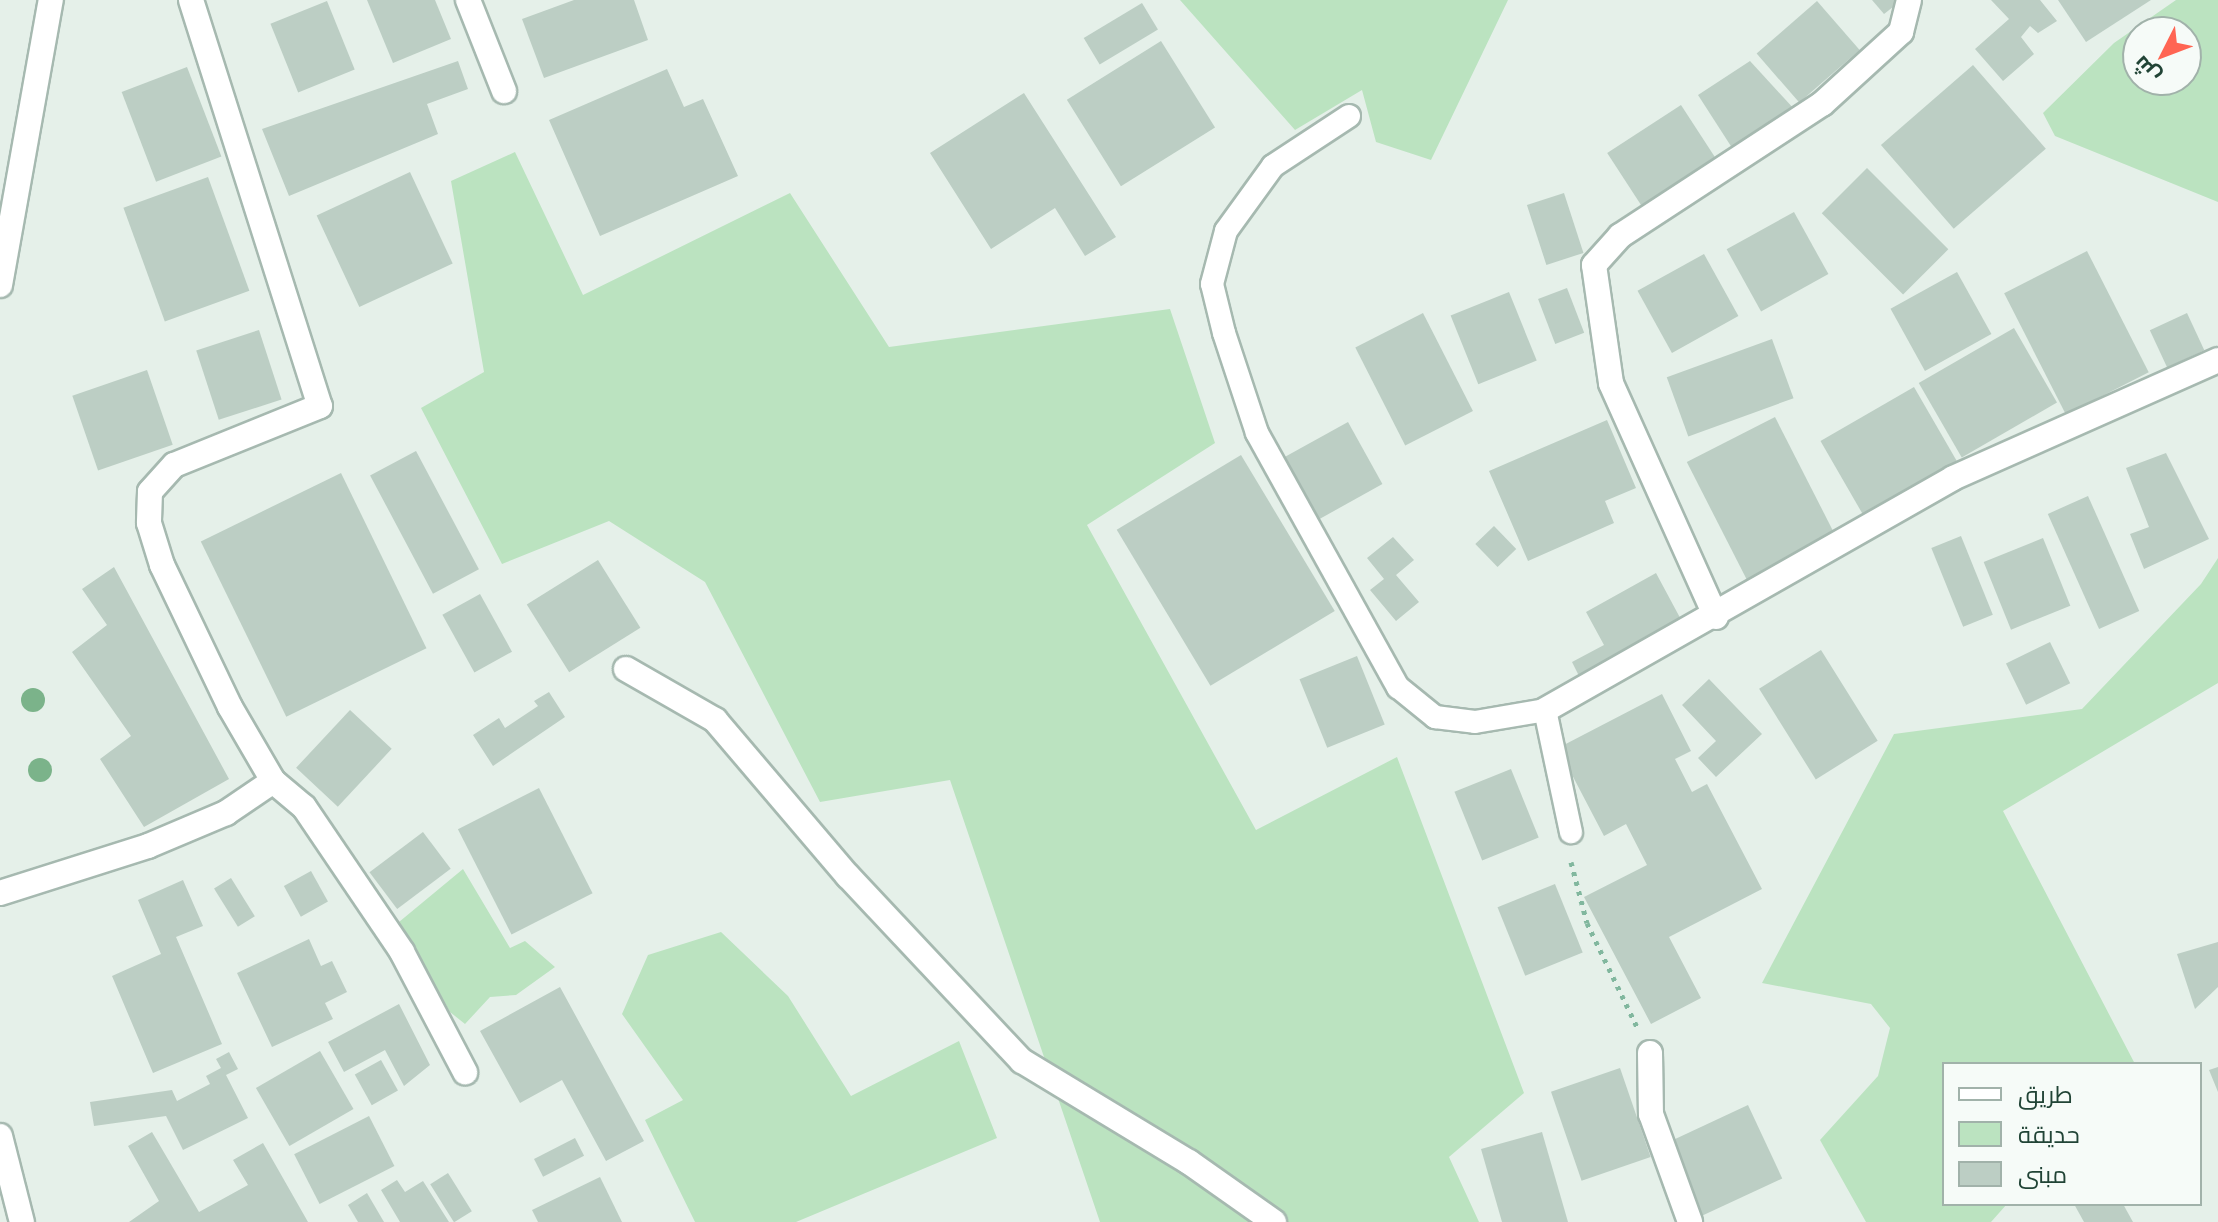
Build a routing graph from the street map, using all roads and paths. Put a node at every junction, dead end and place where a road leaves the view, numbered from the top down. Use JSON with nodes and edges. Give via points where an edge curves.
{"nodes":[{"id":1,"x":51,"y":0,"type":"edge"},
{"id":2,"x":191,"y":0,"type":"edge"},
{"id":3,"x":468,"y":0,"type":"edge"},
{"id":4,"x":1909,"y":0,"type":"edge"},
{"id":5,"x":504,"y":91,"type":"dead end"},
{"id":6,"x":1349,"y":116,"type":"dead end"},
{"id":7,"x":0,"y":285,"type":"edge"},
{"id":8,"x":2218,"y":360,"type":"edge"},
{"id":9,"x":1716,"y":617,"type":"junction"},
{"id":10,"x":626,"y":669,"type":"dead end"},
{"id":11,"x":1545,"y":710,"type":"junction"},
{"id":12,"x":273,"y":781,"type":"junction"},
{"id":13,"x":1571,"y":832,"type":"joint"},
{"id":14,"x":0,"y":893,"type":"edge"},
{"id":15,"x":1650,"y":1053,"type":"joint"},
{"id":16,"x":465,"y":1072,"type":"dead end"},
{"id":17,"x":0,"y":1136,"type":"edge"},
{"id":18,"x":0,"y":1158,"type":"edge"},
{"id":19,"x":10,"y":1222,"type":"edge"},
{"id":20,"x":22,"y":1222,"type":"edge"},
{"id":21,"x":1274,"y":1222,"type":"edge"},
{"id":22,"x":1690,"y":1222,"type":"edge"}],
"edges":[{"from":1,"to":7,"type":"street"},
{"from":2,"to":12,"type":"street","via":[[320,406],[174,465],[150,492],[149,523],[162,565],[230,707]]},
{"from":3,"to":5,"type":"street"},
{"from":4,"to":9,"type":"street","via":[[1901,32],[1822,104],[1620,236],[1594,265],[1611,383]]},
{"from":6,"to":11,"type":"lane","via":[[1273,166],[1226,231],[1212,284],[1224,333],[1257,433],[1398,687],[1435,717],[1475,722]]},
{"from":8,"to":9,"type":"street","via":[[1953,478]]},
{"from":9,"to":11,"type":"street"},
{"from":10,"to":21,"type":"street","via":[[715,720],[848,876],[1022,1061],[1189,1162]]},
{"from":11,"to":13,"type":"lane"},
{"from":12,"to":14,"type":"street","via":[[200,824],[33,887]]},
{"from":12,"to":16,"type":"street","via":[[304,807],[402,952]]},
{"from":13,"to":15,"type":"path","via":[[1567,848],[1587,923]]},
{"from":15,"to":22,"type":"street","via":[[1651,1114]]},
{"from":17,"to":20,"type":"street"},
{"from":18,"to":19,"type":"street"}]}
